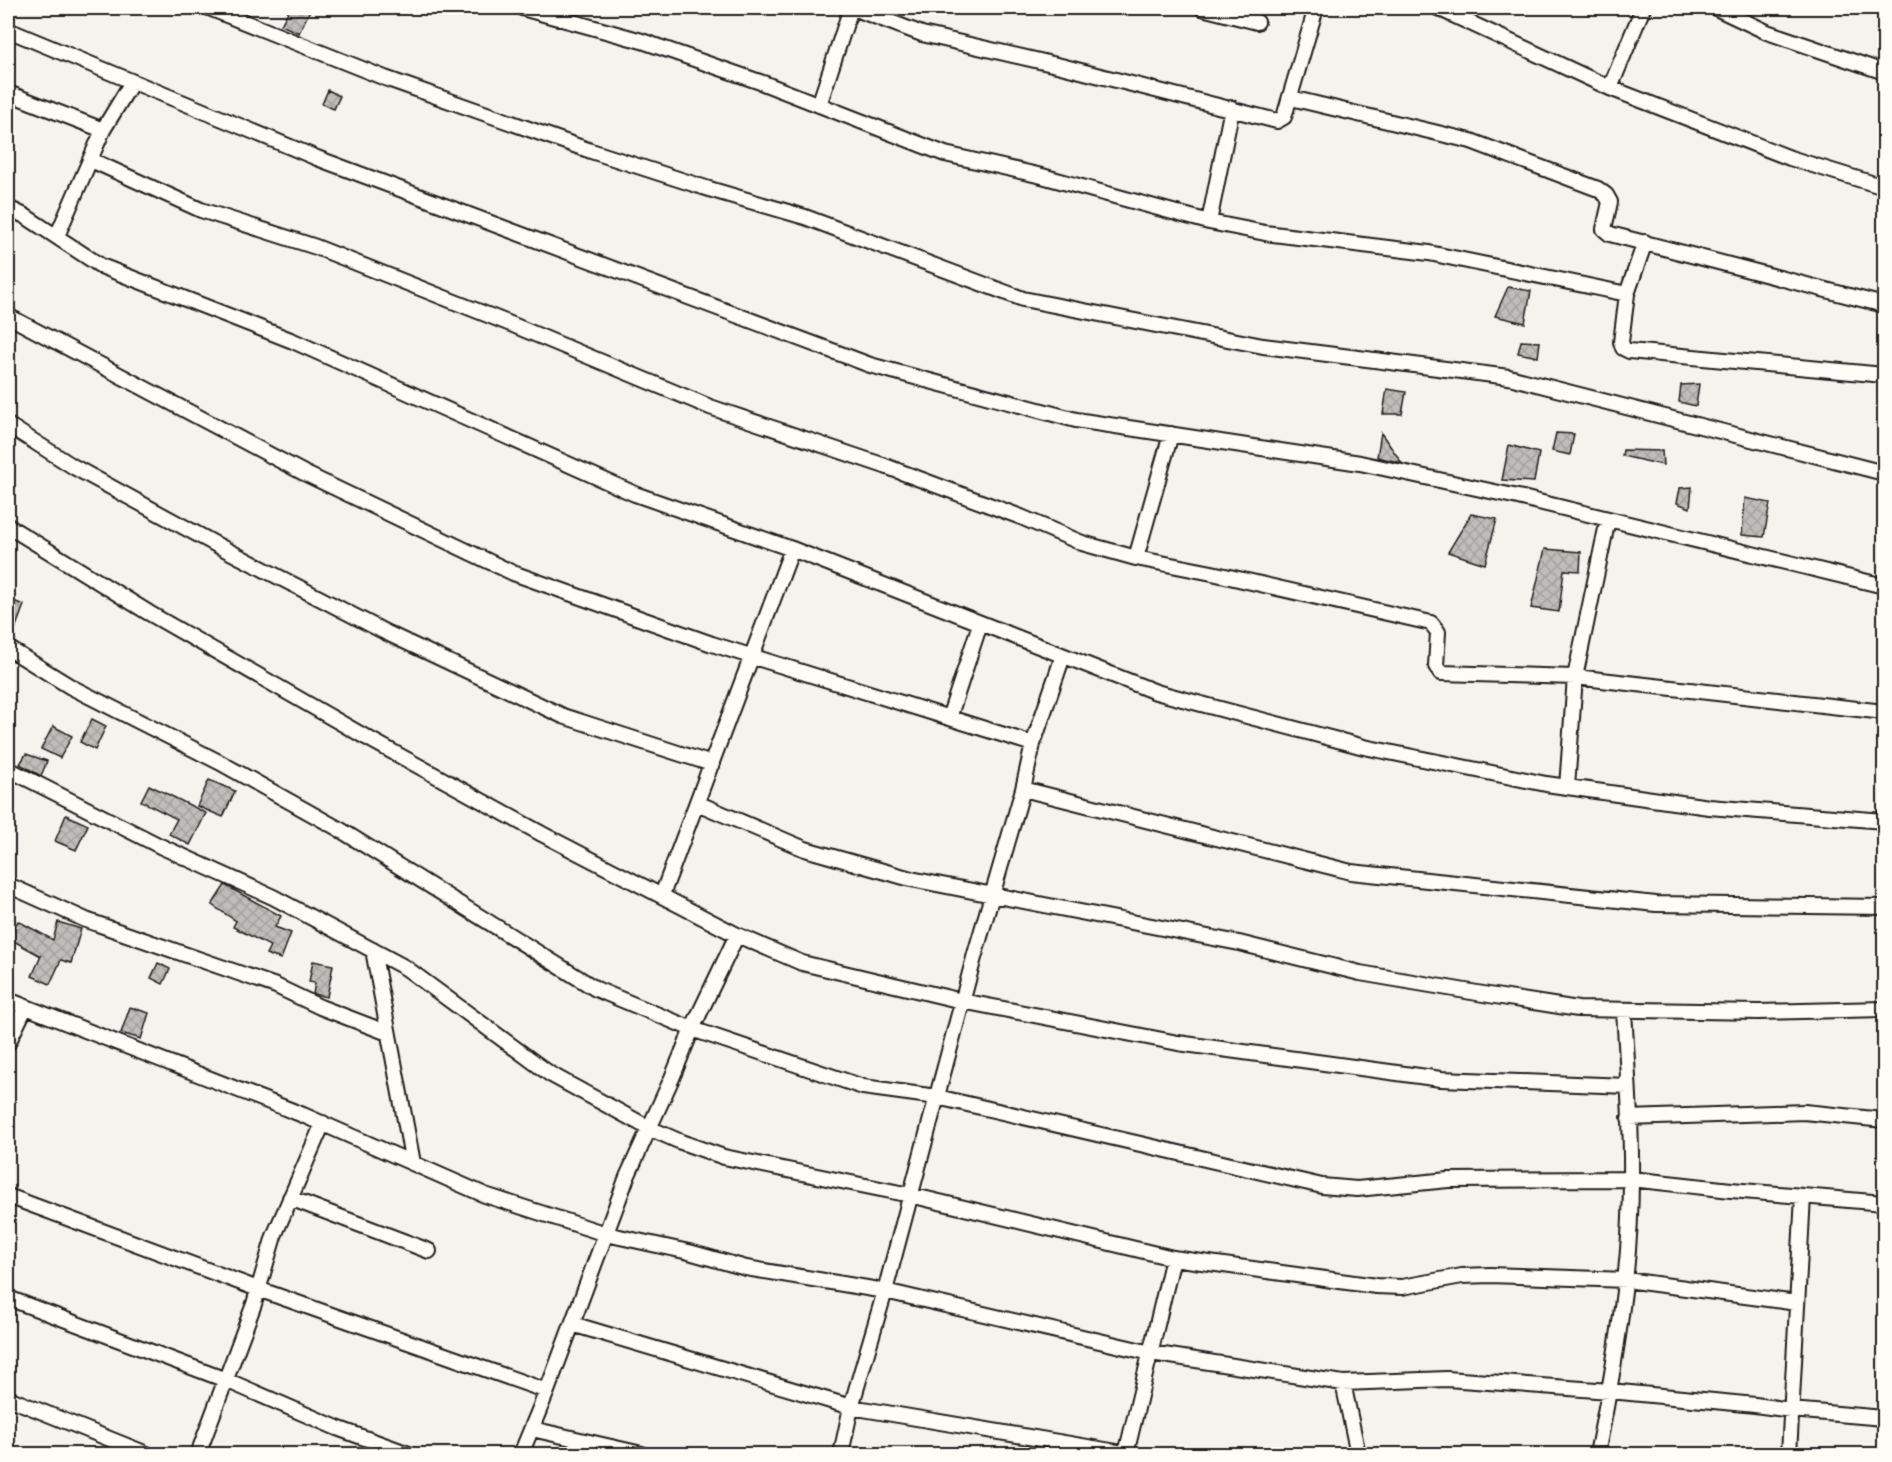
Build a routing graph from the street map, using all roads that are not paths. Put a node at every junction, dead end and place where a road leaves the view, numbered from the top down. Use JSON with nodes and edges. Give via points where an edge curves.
{"nodes":[{"id":1,"x":209,"y":8,"type":"edge"},
{"id":2,"x":522,"y":8,"type":"edge"},
{"id":3,"x":852,"y":8,"type":"edge"},
{"id":4,"x":1202,"y":8,"type":"edge"},
{"id":5,"x":1316,"y":8,"type":"edge"},
{"id":6,"x":1438,"y":8,"type":"edge"},
{"id":7,"x":1643,"y":8,"type":"edge"},
{"id":8,"x":1716,"y":8,"type":"edge"},
{"id":9,"x":1257,"y":22,"type":"dead end"},
{"id":10,"x":8,"y":30,"type":"edge"},
{"id":11,"x":1884,"y":72,"type":"edge"},
{"id":12,"x":132,"y":82,"type":"junction"},
{"id":13,"x":1610,"y":88,"type":"junction"},
{"id":14,"x":8,"y":93,"type":"edge"},
{"id":15,"x":1291,"y":98,"type":"junction"},
{"id":16,"x":819,"y":105,"type":"junction"},
{"id":17,"x":1232,"y":108,"type":"junction"},
{"id":18,"x":103,"y":130,"type":"junction"},
{"id":19,"x":91,"y":160,"type":"junction"},
{"id":20,"x":1884,"y":187,"type":"edge"},
{"id":21,"x":8,"y":208,"type":"edge"},
{"id":22,"x":1209,"y":222,"type":"junction"},
{"id":23,"x":57,"y":236,"type":"junction"},
{"id":24,"x":1645,"y":242,"type":"junction"},
{"id":25,"x":1627,"y":294,"type":"junction"},
{"id":26,"x":1884,"y":305,"type":"edge"},
{"id":27,"x":8,"y":316,"type":"edge"},
{"id":28,"x":1884,"y":375,"type":"edge"},
{"id":29,"x":8,"y":425,"type":"edge"},
{"id":30,"x":1171,"y":434,"type":"junction"},
{"id":31,"x":1884,"y":473,"type":"edge"},
{"id":32,"x":1608,"y":519,"type":"junction"},
{"id":33,"x":8,"y":526,"type":"edge"},
{"id":34,"x":792,"y":549,"type":"junction"},
{"id":35,"x":1136,"y":558,"type":"junction"},
{"id":36,"x":1884,"y":586,"type":"edge"},
{"id":37,"x":980,"y":624,"type":"junction"},
{"id":38,"x":8,"y":648,"type":"edge"},
{"id":39,"x":1063,"y":656,"type":"junction"},
{"id":40,"x":753,"y":657,"type":"junction"},
{"id":41,"x":1575,"y":677,"type":"junction"},
{"id":42,"x":1884,"y":712,"type":"edge"},
{"id":43,"x":949,"y":718,"type":"junction"},
{"id":44,"x":1033,"y":744,"type":"junction"},
{"id":45,"x":712,"y":764,"type":"junction"},
{"id":46,"x":8,"y":770,"type":"edge"},
{"id":47,"x":1567,"y":787,"type":"junction"},
{"id":48,"x":1023,"y":789,"type":"junction"},
{"id":49,"x":697,"y":803,"type":"junction"},
{"id":50,"x":1884,"y":821,"type":"edge"},
{"id":51,"x":8,"y":885,"type":"edge"},
{"id":52,"x":662,"y":895,"type":"junction"},
{"id":53,"x":992,"y":896,"type":"junction"},
{"id":54,"x":1884,"y":907,"type":"edge"},
{"id":55,"x":737,"y":935,"type":"junction"},
{"id":56,"x":373,"y":950,"type":"junction"},
{"id":57,"x":8,"y":1000,"type":"edge"},
{"id":58,"x":962,"y":1001,"type":"junction"},
{"id":59,"x":25,"y":1008,"type":"junction"},
{"id":60,"x":1884,"y":1009,"type":"edge"},
{"id":61,"x":1624,"y":1010,"type":"junction"},
{"id":62,"x":692,"y":1029,"type":"junction"},
{"id":63,"x":388,"y":1033,"type":"junction"},
{"id":64,"x":8,"y":1043,"type":"edge"},
{"id":65,"x":1628,"y":1086,"type":"junction"},
{"id":66,"x":936,"y":1097,"type":"junction"},
{"id":67,"x":1629,"y":1118,"type":"junction"},
{"id":68,"x":1884,"y":1120,"type":"edge"},
{"id":69,"x":323,"y":1123,"type":"junction"},
{"id":70,"x":648,"y":1128,"type":"junction"},
{"id":71,"x":413,"y":1163,"type":"junction"},
{"id":72,"x":1631,"y":1179,"type":"junction"},
{"id":73,"x":910,"y":1195,"type":"junction"},
{"id":74,"x":8,"y":1196,"type":"edge"},
{"id":75,"x":1803,"y":1196,"type":"junction"},
{"id":76,"x":290,"y":1198,"type":"junction"},
{"id":77,"x":1884,"y":1203,"type":"edge"},
{"id":78,"x":606,"y":1234,"type":"junction"},
{"id":79,"x":429,"y":1251,"type":"dead end"},
{"id":80,"x":1173,"y":1258,"type":"junction"},
{"id":81,"x":1626,"y":1280,"type":"junction"},
{"id":82,"x":258,"y":1289,"type":"junction"},
{"id":83,"x":885,"y":1291,"type":"junction"},
{"id":84,"x":8,"y":1298,"type":"edge"},
{"id":85,"x":1797,"y":1303,"type":"junction"},
{"id":86,"x":572,"y":1323,"type":"junction"},
{"id":87,"x":1150,"y":1353,"type":"junction"},
{"id":88,"x":226,"y":1380,"type":"junction"},
{"id":89,"x":1343,"y":1383,"type":"junction"},
{"id":90,"x":547,"y":1391,"type":"junction"},
{"id":91,"x":1610,"y":1391,"type":"junction"},
{"id":92,"x":8,"y":1398,"type":"edge"},
{"id":93,"x":851,"y":1407,"type":"junction"},
{"id":94,"x":1791,"y":1410,"type":"junction"},
{"id":95,"x":1884,"y":1418,"type":"edge"},
{"id":96,"x":532,"y":1429,"type":"junction"},
{"id":97,"x":1127,"y":1454,"type":"edge"},
{"id":98,"x":147,"y":1455,"type":"edge"},
{"id":99,"x":198,"y":1455,"type":"edge"},
{"id":100,"x":409,"y":1455,"type":"edge"},
{"id":101,"x":521,"y":1455,"type":"edge"},
{"id":102,"x":642,"y":1455,"type":"edge"},
{"id":103,"x":841,"y":1455,"type":"edge"},
{"id":104,"x":1358,"y":1455,"type":"edge"},
{"id":105,"x":1597,"y":1455,"type":"edge"},
{"id":106,"x":1789,"y":1455,"type":"edge"}],
"edges":[{"from":1,"to":31,"type":"street","via":[[407,86],[591,151],[806,217],[1023,299],[1263,346],[1509,377]]},
{"from":2,"to":16,"type":"street","via":[[642,41]]},
{"from":3,"to":16,"type":"street"},
{"from":3,"to":17,"type":"street","via":[[922,34]]},
{"from":4,"to":9,"type":"street"},
{"from":5,"to":15,"type":"street"},
{"from":6,"to":13,"type":"street"},
{"from":7,"to":13,"type":"street"},
{"from":8,"to":11,"type":"street","via":[[1767,32]]},
{"from":10,"to":12,"type":"street"},
{"from":12,"to":18,"type":"street"},
{"from":12,"to":30,"type":"street","via":[[317,158],[870,365],[1076,420]]},
{"from":13,"to":20,"type":"street","via":[[1790,158]]},
{"from":14,"to":18,"type":"street"},
{"from":15,"to":17,"type":"street","via":[[1284,117],[1277,121]]},
{"from":15,"to":24,"type":"street","via":[[1471,141],[1598,189],[1610,202],[1604,229]]},
{"from":16,"to":22,"type":"street","via":[[945,154]]},
{"from":17,"to":22,"type":"street"},
{"from":18,"to":19,"type":"street"},
{"from":19,"to":23,"type":"street"},
{"from":19,"to":35,"type":"street","via":[[201,210],[316,247],[710,406],[885,466],[1082,543]]},
{"from":21,"to":23,"type":"street"},
{"from":22,"to":25,"type":"street","via":[[1265,233],[1429,253]]},
{"from":23,"to":34,"type":"street","via":[[100,266],[293,340],[635,494]]},
{"from":24,"to":25,"type":"street"},
{"from":24,"to":26,"type":"street"},
{"from":25,"to":28,"type":"street","via":[[1621,342],[1629,351]]},
{"from":27,"to":40,"type":"street","via":[[304,473],[513,573]]},
{"from":29,"to":45,"type":"street","via":[[74,467],[196,534],[387,633],[562,716]]},
{"from":30,"to":32,"type":"street","via":[[1360,463]]},
{"from":30,"to":35,"type":"street"},
{"from":32,"to":36,"type":"street"},
{"from":32,"to":41,"type":"street"},
{"from":33,"to":52,"type":"street","via":[[149,613],[362,735]]},
{"from":34,"to":37,"type":"street"},
{"from":34,"to":40,"type":"street"},
{"from":35,"to":41,"type":"street","via":[[1431,623],[1438,632],[1436,666],[1441,673]]},
{"from":37,"to":39,"type":"street"},
{"from":37,"to":43,"type":"street"},
{"from":38,"to":62,"type":"street","via":[[71,687],[219,762],[339,829],[596,989]]},
{"from":39,"to":44,"type":"street"},
{"from":39,"to":47,"type":"street","via":[[1156,692],[1364,747]]},
{"from":40,"to":43,"type":"street"},
{"from":40,"to":45,"type":"street"},
{"from":41,"to":42,"type":"street"},
{"from":41,"to":47,"type":"street"},
{"from":43,"to":44,"type":"street"},
{"from":44,"to":48,"type":"street"},
{"from":45,"to":49,"type":"street"},
{"from":46,"to":56,"type":"street","via":[[273,897]]},
{"from":47,"to":50,"type":"street","via":[[1709,807]]},
{"from":48,"to":53,"type":"street"},
{"from":48,"to":54,"type":"street","via":[[1352,872],[1656,904]]},
{"from":49,"to":52,"type":"street"},
{"from":49,"to":53,"type":"street","via":[[805,849],[911,879]]},
{"from":51,"to":63,"type":"street","via":[[86,920],[276,986]]},
{"from":52,"to":55,"type":"street"},
{"from":53,"to":58,"type":"street"},
{"from":53,"to":61,"type":"street","via":[[1239,943],[1360,973],[1578,1009]]},
{"from":55,"to":58,"type":"street","via":[[802,963]]},
{"from":55,"to":62,"type":"street"},
{"from":56,"to":63,"type":"street"},
{"from":56,"to":70,"type":"street","via":[[406,968],[550,1074]]},
{"from":57,"to":59,"type":"street"},
{"from":58,"to":65,"type":"street","via":[[1178,1043],[1441,1079]]},
{"from":58,"to":66,"type":"street"},
{"from":59,"to":64,"type":"street"},
{"from":59,"to":69,"type":"street"},
{"from":60,"to":61,"type":"street"},
{"from":61,"to":65,"type":"street"},
{"from":62,"to":66,"type":"street","via":[[863,1087]]},
{"from":62,"to":70,"type":"street"},
{"from":63,"to":71,"type":"street"},
{"from":65,"to":67,"type":"street"},
{"from":66,"to":72,"type":"street","via":[[1339,1189],[1448,1180]]},
{"from":66,"to":73,"type":"street"},
{"from":67,"to":68,"type":"street","via":[[1804,1112]]},
{"from":67,"to":72,"type":"street"},
{"from":69,"to":71,"type":"street"},
{"from":69,"to":76,"type":"street"},
{"from":70,"to":73,"type":"street","via":[[724,1157]]},
{"from":70,"to":78,"type":"street"},
{"from":71,"to":78,"type":"street","via":[[485,1195]]},
{"from":72,"to":75,"type":"street"},
{"from":72,"to":81,"type":"street"},
{"from":73,"to":80,"type":"street"},
{"from":73,"to":83,"type":"street"},
{"from":74,"to":82,"type":"street"},
{"from":75,"to":77,"type":"street"},
{"from":75,"to":85,"type":"street"},
{"from":76,"to":79,"type":"street"},
{"from":76,"to":82,"type":"street"},
{"from":78,"to":83,"type":"street","via":[[746,1268]]},
{"from":78,"to":86,"type":"street"},
{"from":80,"to":81,"type":"street","via":[[1389,1288],[1490,1275]]},
{"from":80,"to":87,"type":"street"},
{"from":81,"to":85,"type":"street"},
{"from":81,"to":91,"type":"street"},
{"from":82,"to":88,"type":"street"},
{"from":82,"to":90,"type":"street"},
{"from":83,"to":87,"type":"street"},
{"from":83,"to":93,"type":"street"},
{"from":84,"to":88,"type":"street"},
{"from":85,"to":94,"type":"street"},
{"from":86,"to":90,"type":"street"},
{"from":86,"to":93,"type":"street"},
{"from":87,"to":89,"type":"street"},
{"from":87,"to":97,"type":"street"},
{"from":88,"to":99,"type":"street"},
{"from":88,"to":100,"type":"street"},
{"from":89,"to":91,"type":"street","via":[[1447,1379]]},
{"from":89,"to":104,"type":"street"},
{"from":90,"to":96,"type":"street"},
{"from":91,"to":94,"type":"street"},
{"from":91,"to":105,"type":"street"},
{"from":92,"to":98,"type":"street"},
{"from":93,"to":97,"type":"street"},
{"from":93,"to":103,"type":"street"},
{"from":94,"to":95,"type":"street"},
{"from":94,"to":106,"type":"street"},
{"from":96,"to":101,"type":"street"},
{"from":96,"to":102,"type":"street"}]}
